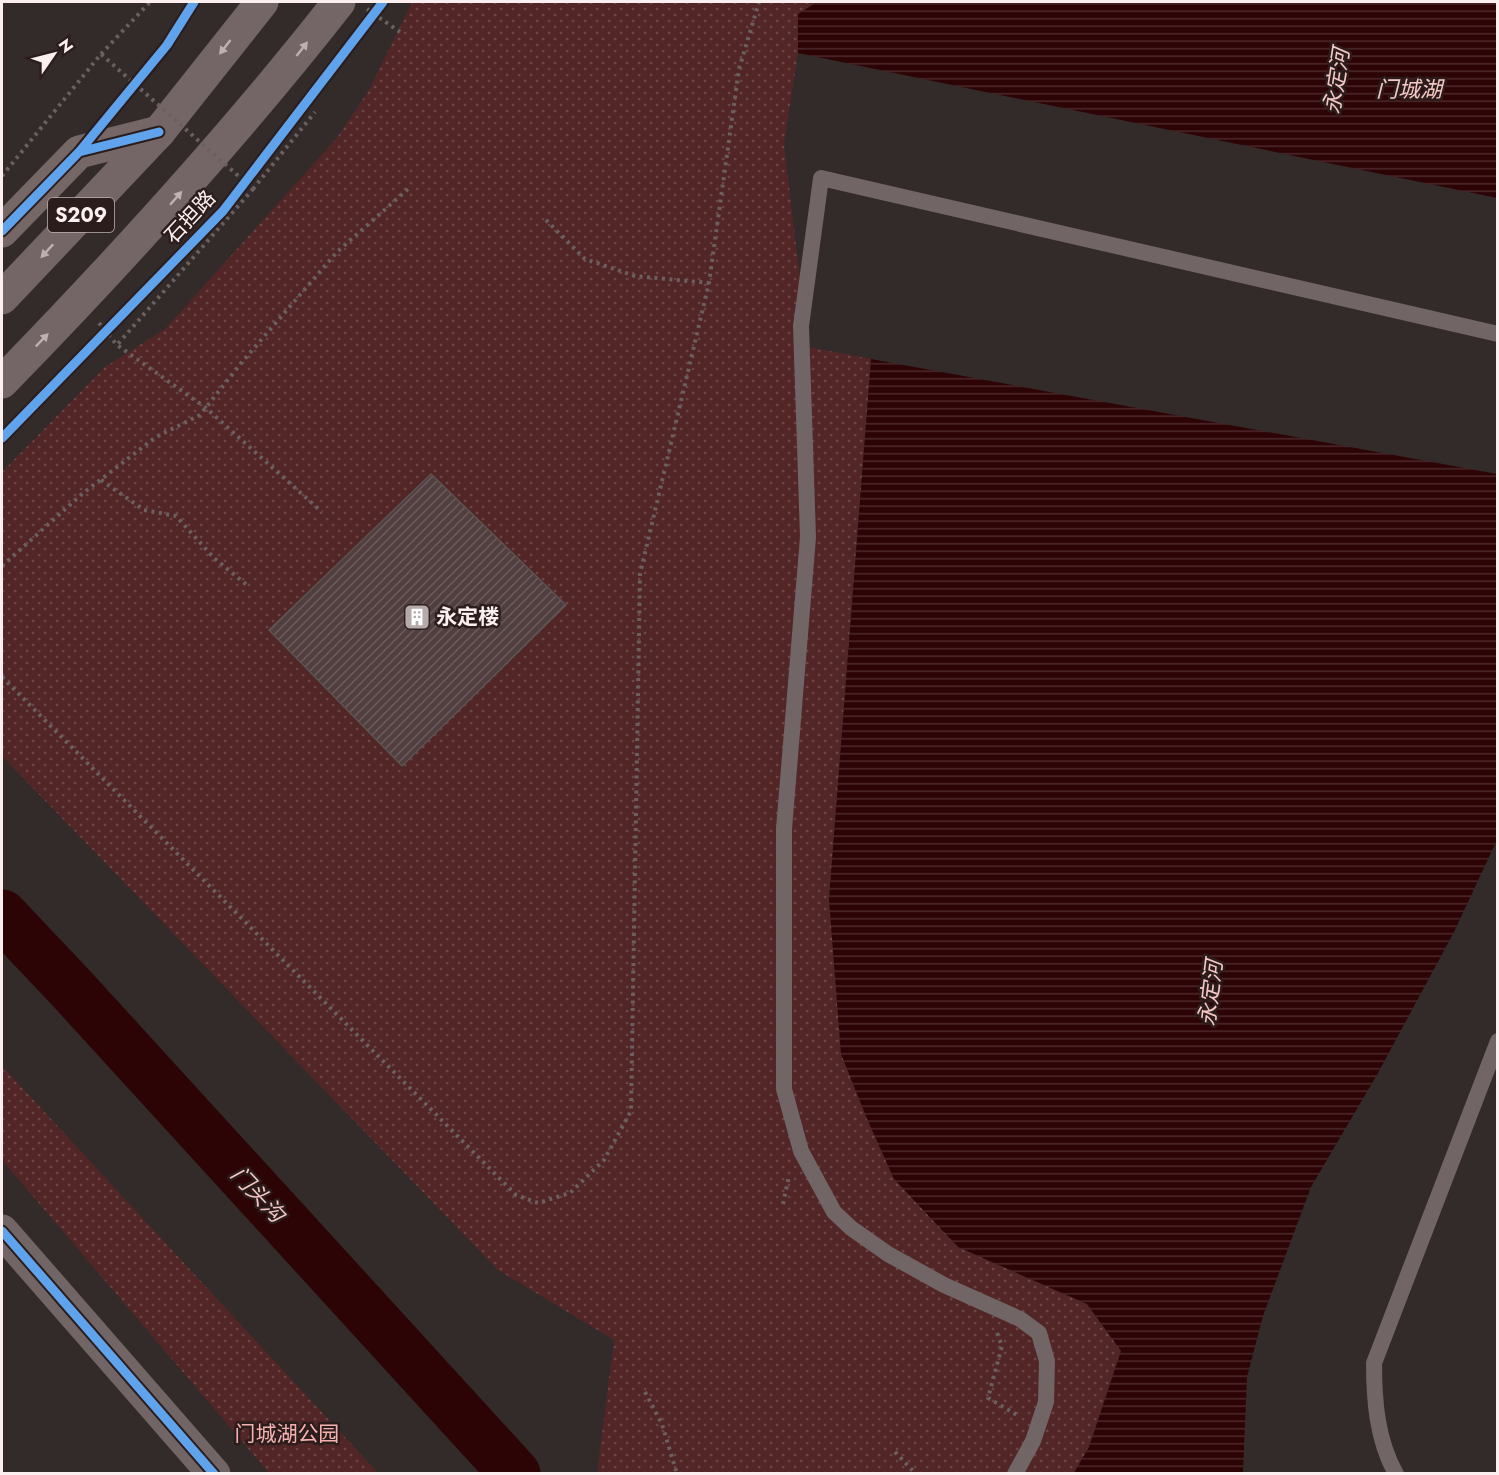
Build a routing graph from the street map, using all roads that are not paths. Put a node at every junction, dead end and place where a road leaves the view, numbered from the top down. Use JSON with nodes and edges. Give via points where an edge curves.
{"nodes":[{"id":1,"x":262,"y":2,"type":"edge"},
{"id":2,"x":352,"y":5,"type":"edge"},
{"id":3,"x":159,"y":132,"type":"junction"},
{"id":4,"x":2,"y":231,"type":"edge"},
{"id":5,"x":2,"y":298,"type":"edge"},
{"id":6,"x":1497,"y":334,"type":"edge"},
{"id":7,"x":2,"y":382,"type":"edge"},
{"id":8,"x":1497,"y":1041,"type":"edge"},
{"id":9,"x":2,"y":1231,"type":"edge"},
{"id":10,"x":214,"y":1473,"type":"edge"},
{"id":11,"x":1016,"y":1473,"type":"edge"},
{"id":12,"x":1396,"y":1473,"type":"edge"}],
"edges":[{"from":1,"to":3,"type":"main road","number":"S209","one_way":true},
{"from":7,"to":2,"type":"main road","name":"石担路","number":"S209","one_way":true,"via":[[175,200],[279,78]]},
{"from":3,"to":4,"type":"street","via":[[79,152]]},
{"from":3,"to":5,"type":"main road","number":"S209","one_way":true},
{"from":6,"to":11,"type":"lane","via":[[821,178],[801,326],[808,537],[784,829],[784,1089],[801,1151],[834,1212],[850,1228],[888,1254],[944,1285],[1020,1319],[1039,1333],[1047,1361],[1046,1402],[1033,1441]]},
{"from":8,"to":12,"type":"lane","via":[[1374,1363],[1374,1400],[1386,1457]]},
{"from":9,"to":10,"type":"street"}]}
